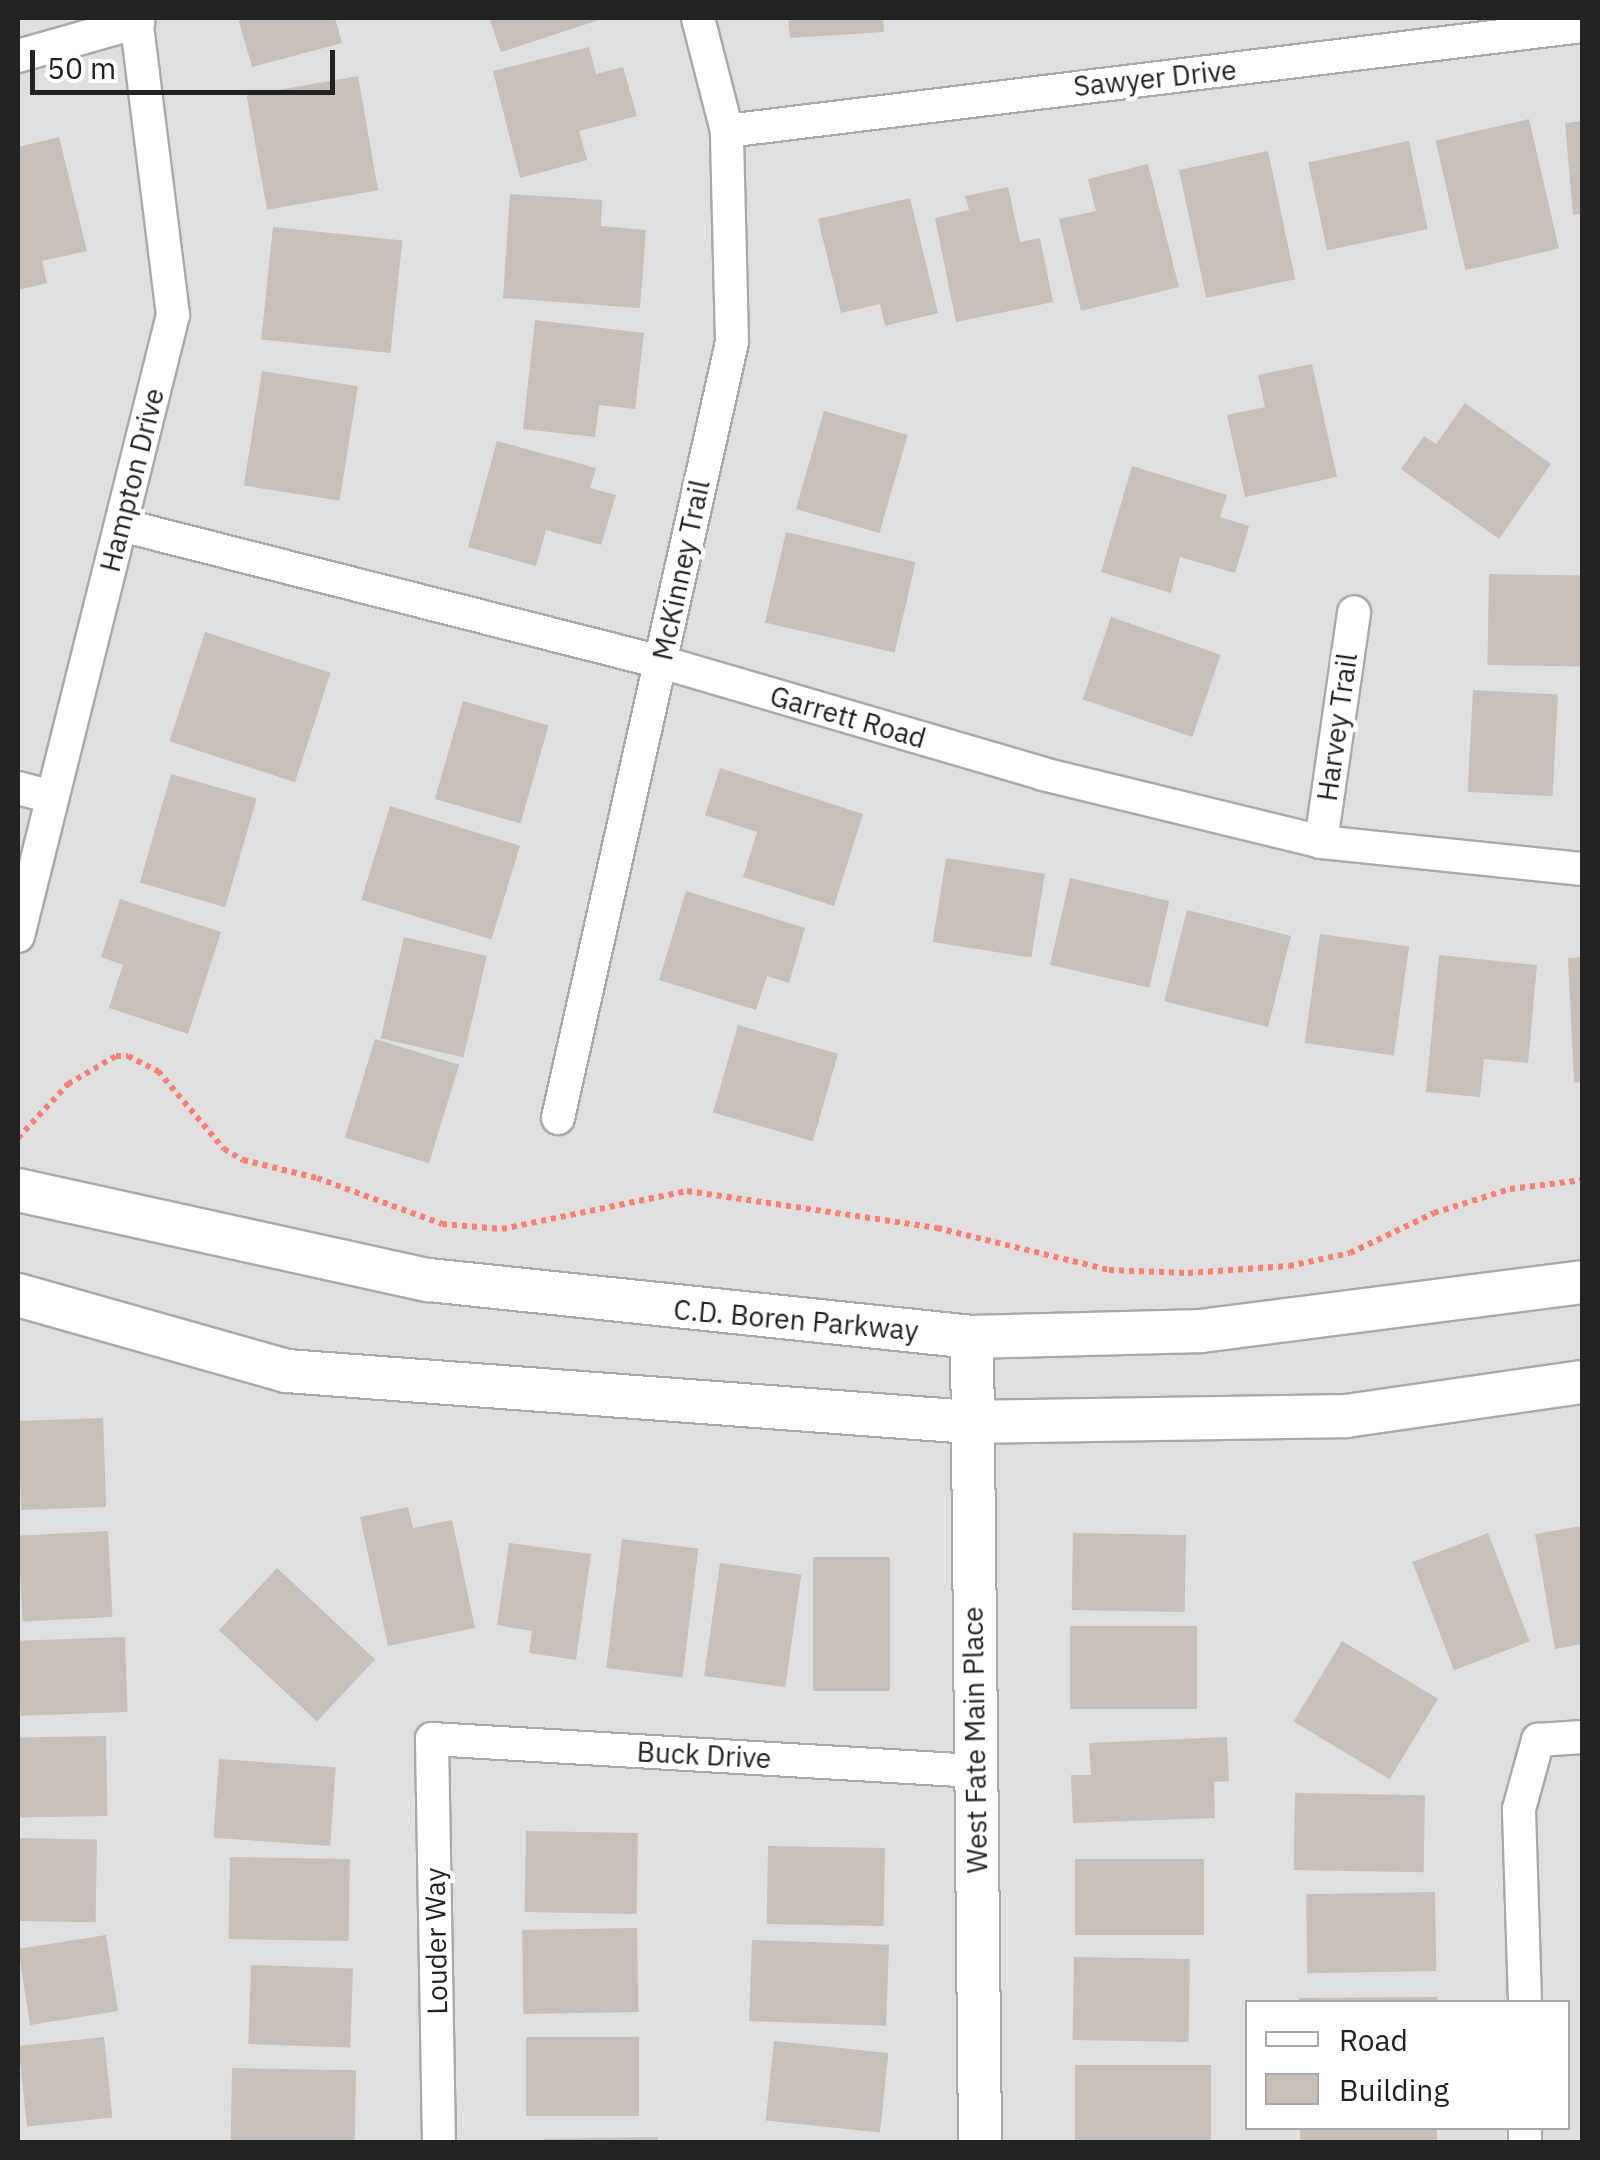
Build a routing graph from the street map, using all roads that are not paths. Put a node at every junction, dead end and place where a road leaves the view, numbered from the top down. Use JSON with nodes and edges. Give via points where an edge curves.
{"nodes":[{"id":1,"x":698,"y":18,"type":"edge"},
{"id":2,"x":137,"y":20,"type":"edge"},
{"id":3,"x":1582,"y":26,"type":"edge"},
{"id":4,"x":18,"y":56,"type":"edge"},
{"id":5,"x":727,"y":131,"type":"junction"},
{"id":6,"x":121,"y":524,"type":"junction"},
{"id":7,"x":1354,"y":612,"type":"dead end"},
{"id":8,"x":661,"y":662,"type":"junction"},
{"id":9,"x":18,"y":788,"type":"edge"},
{"id":10,"x":52,"y":797,"type":"junction"},
{"id":11,"x":1320,"y":842,"type":"junction"},
{"id":12,"x":1582,"y":868,"type":"edge"},
{"id":13,"x":18,"y":936,"type":"edge"},
{"id":14,"x":558,"y":1118,"type":"dead end"},
{"id":15,"x":18,"y":1190,"type":"edge"},
{"id":16,"x":1582,"y":1282,"type":"edge"},
{"id":17,"x":18,"y":1295,"type":"edge"},
{"id":18,"x":972,"y":1336,"type":"junction"},
{"id":19,"x":1582,"y":1382,"type":"edge"},
{"id":20,"x":970,"y":1422,"type":"junction"},
{"id":21,"x":1582,"y":1736,"type":"edge"},
{"id":22,"x":432,"y":1739,"type":"joint"},
{"id":23,"x":976,"y":1771,"type":"junction"},
{"id":24,"x":1525,"y":2000,"type":"edge"},
{"id":25,"x":439,"y":2142,"type":"edge"},
{"id":26,"x":980,"y":2142,"type":"edge"}],
"edges":[{"from":1,"to":5,"type":"street","name":"McKinney Trail"},
{"from":2,"to":4,"type":"street"},
{"from":2,"to":6,"type":"street","name":"Hampton Drive","via":[[174,315]]},
{"from":3,"to":5,"type":"street","name":"Sawyer Drive"},
{"from":5,"to":8,"type":"street","name":"McKinney Trail","via":[[732,342]]},
{"from":6,"to":8,"type":"street","name":"Garrett Road"},
{"from":6,"to":10,"type":"street","name":"Hampton Drive"},
{"from":7,"to":11,"type":"street","name":"Harvey Trail"},
{"from":8,"to":11,"type":"street","name":"Garrett Road","via":[[1043,774]]},
{"from":8,"to":14,"type":"street","name":"McKinney Trail"},
{"from":9,"to":10,"type":"street"},
{"from":10,"to":13,"type":"street","name":"Hampton Drive"},
{"from":11,"to":12,"type":"street","name":"Garrett Road"},
{"from":15,"to":18,"type":"street","name":"C.D. Boren Parkway","via":[[429,1280]]},
{"from":16,"to":18,"type":"street","name":"C.D. Boren Parkway","via":[[1201,1331]]},
{"from":17,"to":20,"type":"street","via":[[287,1372]]},
{"from":18,"to":20,"type":"street","name":"West Fate Main Place"},
{"from":19,"to":20,"type":"street","via":[[1346,1416]]},
{"from":20,"to":23,"type":"street","name":"West Fate Main Place"},
{"from":21,"to":24,"type":"street","via":[[1538,1740],[1519,1809]]},
{"from":22,"to":23,"type":"street","name":"Buck Drive"},
{"from":22,"to":25,"type":"street","name":"Louder Way"},
{"from":23,"to":26,"type":"street","name":"West Fate Main Place"}]}
